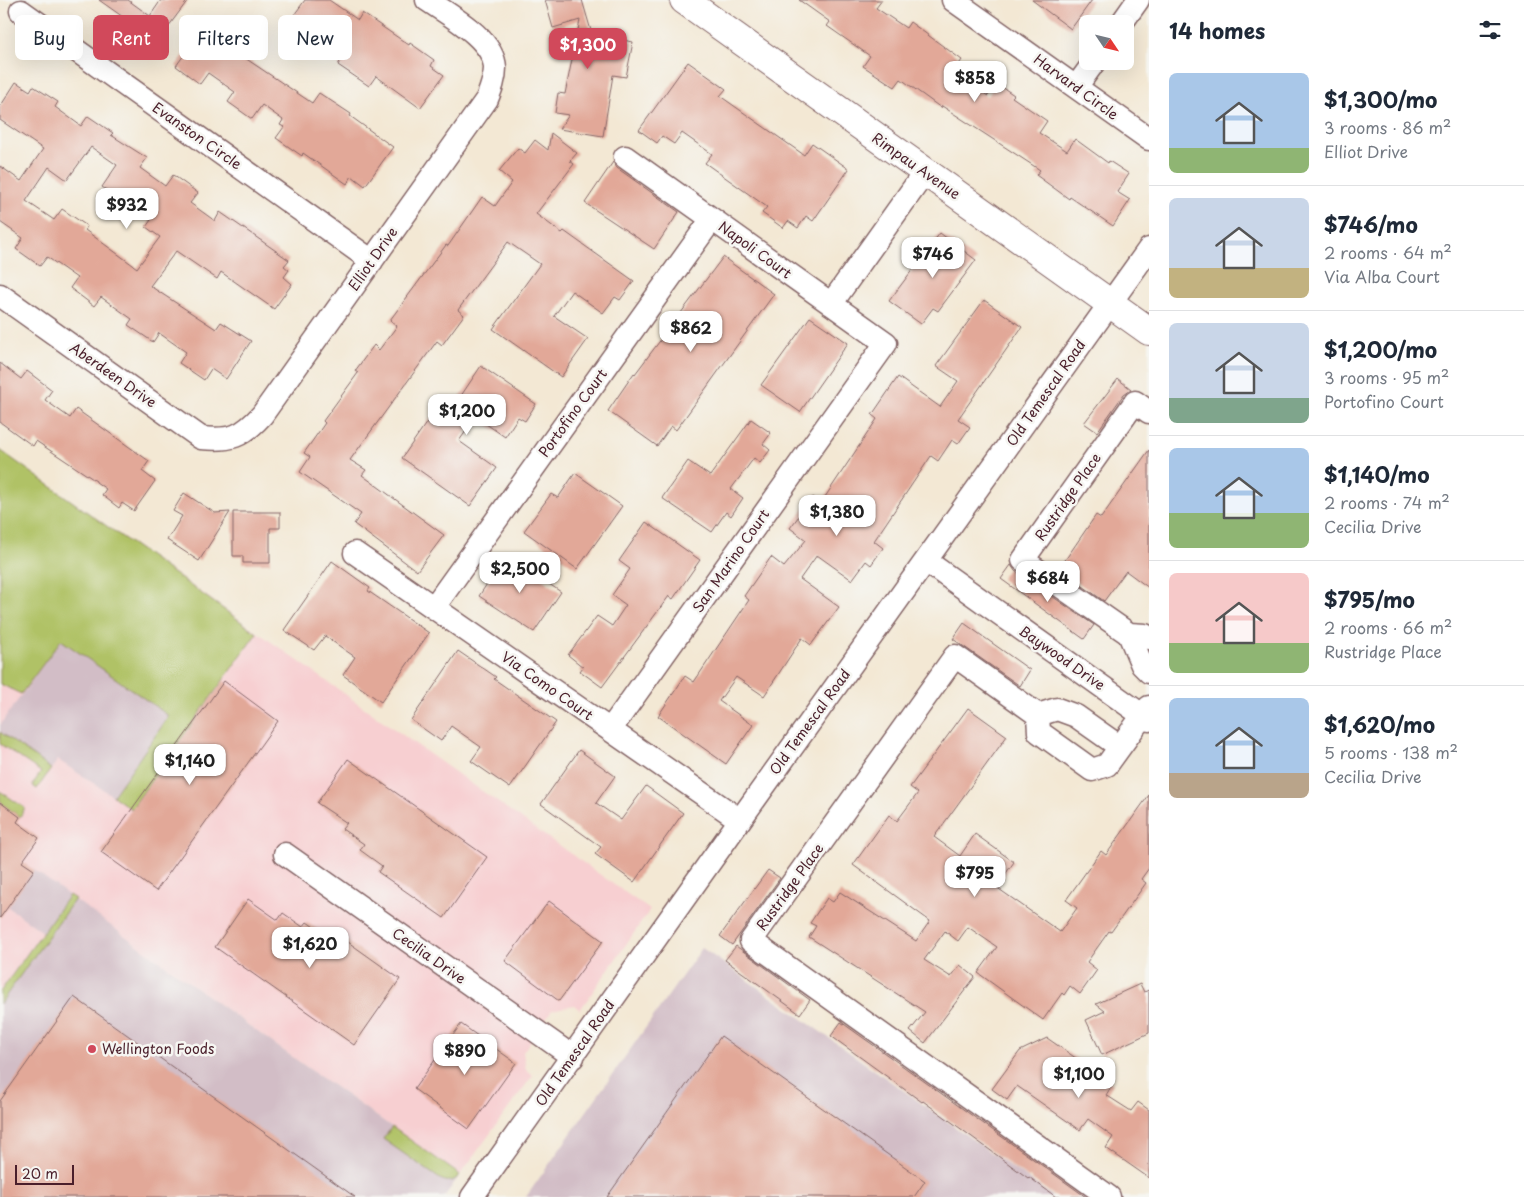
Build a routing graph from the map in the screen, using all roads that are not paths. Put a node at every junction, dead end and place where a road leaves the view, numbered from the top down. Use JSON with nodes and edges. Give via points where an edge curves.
{"nodes":[{"id":1,"x":427,"y":0,"type":"edge"},
{"id":2,"x":684,"y":0,"type":"edge"},
{"id":3,"x":954,"y":0,"type":"edge"},
{"id":4,"x":1138,"y":0,"type":"edge"},
{"id":5,"x":21,"y":11,"type":"dead end"},
{"id":6,"x":1127,"y":15,"type":"edge"},
{"id":7,"x":1088,"y":70,"type":"edge"},
{"id":8,"x":1076,"y":87,"type":"junction"},
{"id":9,"x":1149,"y":140,"type":"edge"},
{"id":10,"x":624,"y":157,"type":"dead end"},
{"id":11,"x":925,"y":172,"type":"junction"},
{"id":12,"x":712,"y":218,"type":"junction"},
{"id":13,"x":1149,"y":249,"type":"edge"},
{"id":14,"x":372,"y":261,"type":"junction"},
{"id":15,"x":0,"y":295,"type":"edge"},
{"id":16,"x":1111,"y":303,"type":"junction"},
{"id":17,"x":831,"y":304,"type":"junction"},
{"id":18,"x":1149,"y":331,"type":"edge"},
{"id":19,"x":886,"y":343,"type":"joint"},
{"id":20,"x":1142,"y":407,"type":"edge"},
{"id":21,"x":232,"y":438,"type":"joint"},
{"id":22,"x":355,"y":553,"type":"dead end"},
{"id":23,"x":926,"y":562,"type":"junction"},
{"id":24,"x":434,"y":607,"type":"junction"},
{"id":25,"x":1139,"y":636,"type":"edge"},
{"id":26,"x":1149,"y":672,"type":"edge"},
{"id":27,"x":1147,"y":714,"type":"edge"},
{"id":28,"x":1038,"y":716,"type":"junction"},
{"id":29,"x":610,"y":730,"type":"junction"},
{"id":30,"x":1120,"y":746,"type":"junction"},
{"id":31,"x":740,"y":820,"type":"junction"},
{"id":32,"x":285,"y":854,"type":"dead end"},
{"id":33,"x":573,"y":1057,"type":"junction"},
{"id":34,"x":472,"y":1197,"type":"edge"},
{"id":35,"x":1109,"y":1197,"type":"edge"}],
"edges":[{"from":1,"to":14,"type":"street","name":"Elliot Drive","via":[[478,35],[495,66],[493,83],[487,99]]},
{"from":2,"to":11,"type":"main road","name":"Rimpau Avenue"},
{"from":3,"to":8,"type":"street","name":"Harvard Circle"},
{"from":4,"to":6,"type":"street"},
{"from":5,"to":14,"type":"street","name":"Evanston Circle"},
{"from":7,"to":8,"type":"street"},
{"from":8,"to":9,"type":"street","name":"Harvard Circle"},
{"from":10,"to":12,"type":"street","name":"Napoli Court"},
{"from":11,"to":16,"type":"main road","name":"Rimpau Avenue"},
{"from":11,"to":17,"type":"street"},
{"from":12,"to":17,"type":"street","name":"Napoli Court"},
{"from":12,"to":24,"type":"street","name":"Portofino Court"},
{"from":13,"to":16,"type":"street","name":"Old Temescal Road"},
{"from":14,"to":21,"type":"street","name":"Elliot Drive","via":[[262,415],[250,429]]},
{"from":15,"to":21,"type":"street","name":"Aberdeen Drive","via":[[201,438]]},
{"from":16,"to":18,"type":"main road","name":"Rimpau Avenue"},
{"from":16,"to":23,"type":"street","name":"Old Temescal Road"},
{"from":17,"to":19,"type":"street","name":"Napoli Court"},
{"from":19,"to":29,"type":"street","name":"San Marino Court"},
{"from":20,"to":25,"type":"street","name":"Rustridge Place","via":[[1023,560]]},
{"from":22,"to":24,"type":"street","name":"Via Como Court"},
{"from":23,"to":27,"type":"street","name":"Baywood Drive"},
{"from":23,"to":31,"type":"street","name":"Old Temescal Road"},
{"from":24,"to":29,"type":"street","name":"Via Como Court"},
{"from":25,"to":26,"type":"street","name":"Rustridge Place","via":[[1142,665]]},
{"from":27,"to":30,"type":"street"},
{"from":28,"to":30,"type":"street","via":[[1057,709],[1076,716]]},
{"from":28,"to":30,"type":"street","via":[[1039,732],[1092,770],[1107,765]]},
{"from":28,"to":35,"type":"street","name":"Rustridge Place","via":[[955,656],[751,941]]},
{"from":29,"to":31,"type":"street","name":"Via Como Court"},
{"from":31,"to":33,"type":"street","name":"Old Temescal Road"},
{"from":32,"to":33,"type":"street","name":"Cecilia Drive"},
{"from":33,"to":34,"type":"street","name":"Old Temescal Road"}]}
